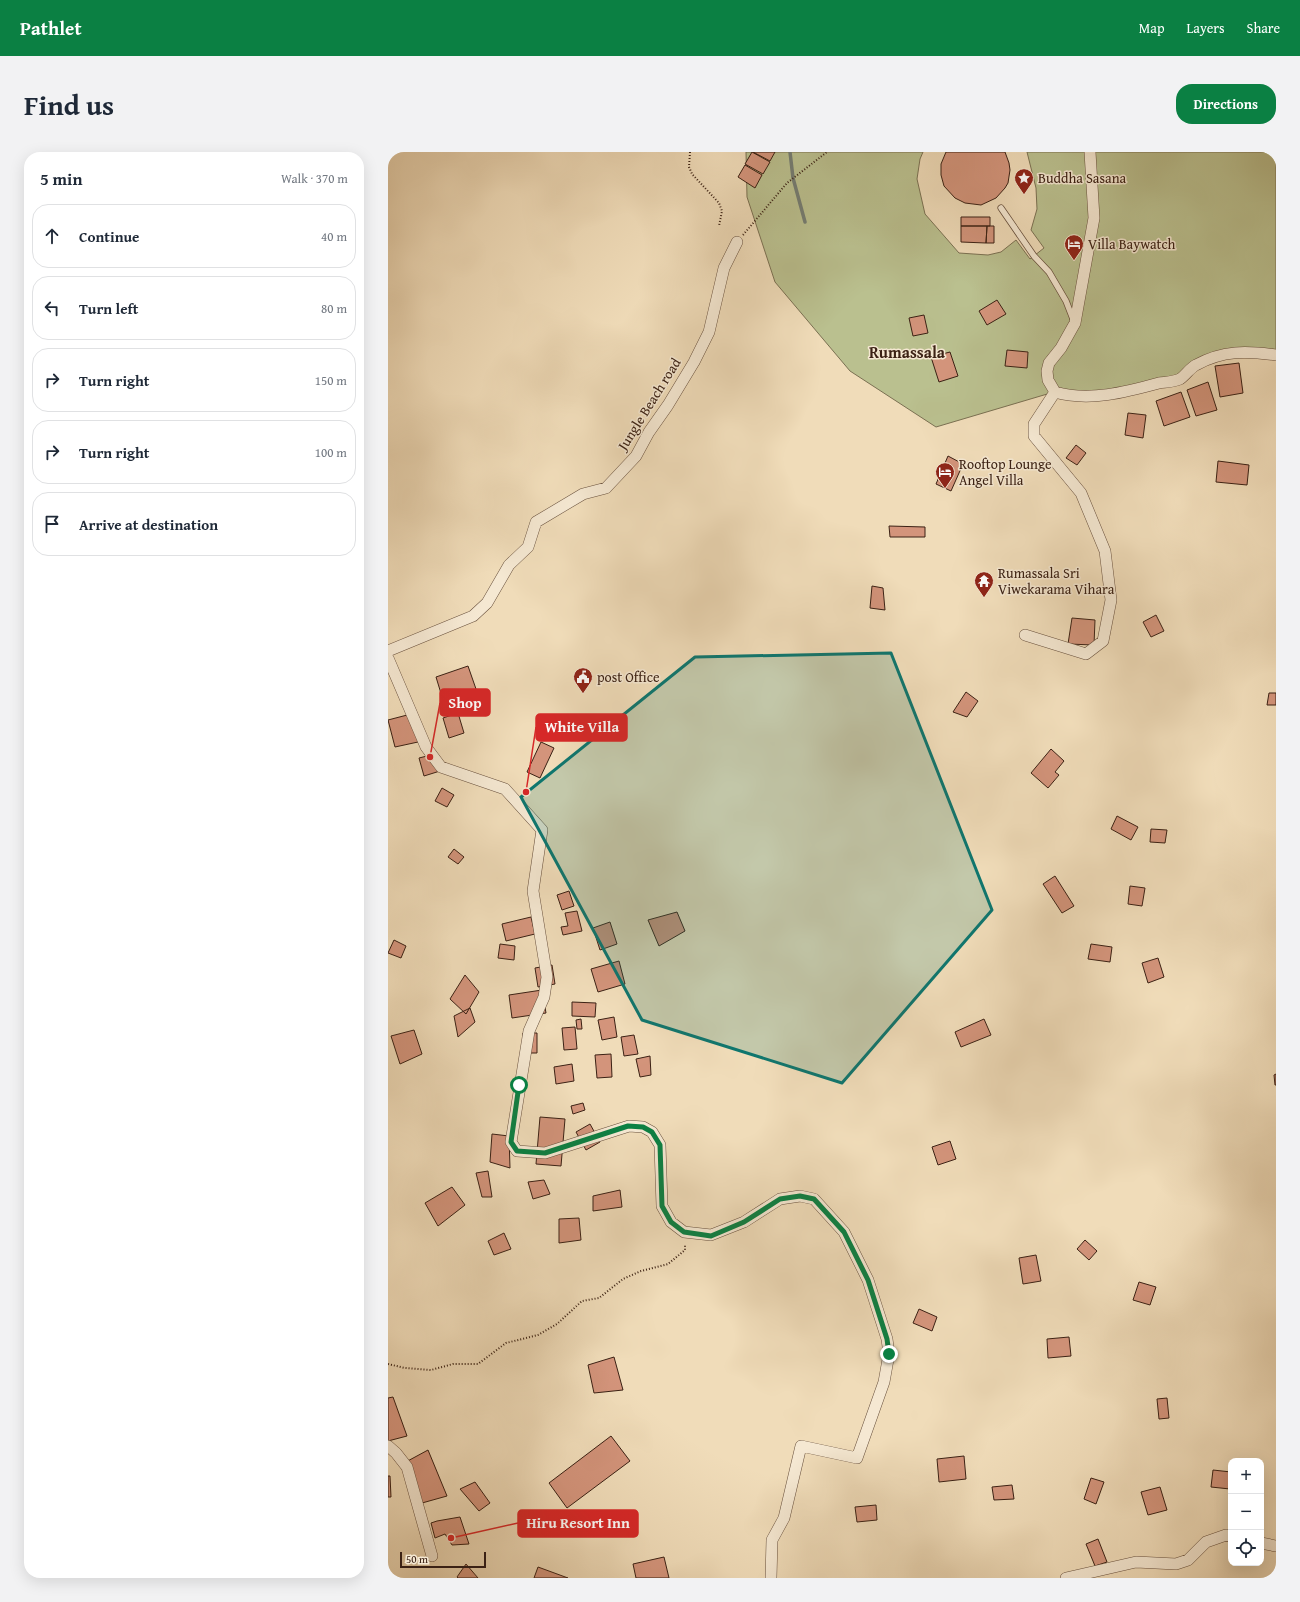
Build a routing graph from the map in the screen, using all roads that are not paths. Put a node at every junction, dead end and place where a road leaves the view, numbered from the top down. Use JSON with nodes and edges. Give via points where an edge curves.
{"nodes":[{"id":1,"x":1090,"y":152,"type":"edge"},
{"id":2,"x":1001,"y":208,"type":"dead end"},
{"id":3,"x":737,"y":242,"type":"road end"},
{"id":4,"x":1075,"y":323,"type":"junction"},
{"id":5,"x":1276,"y":355,"type":"edge"},
{"id":6,"x":1054,"y":392,"type":"junction"},
{"id":7,"x":1025,"y":635,"type":"dead end"},
{"id":8,"x":388,"y":651,"type":"edge"},
{"id":9,"x":388,"y":658,"type":"edge"},
{"id":10,"x":388,"y":1446,"type":"edge"},
{"id":11,"x":1228,"y":1535,"type":"edge"},
{"id":12,"x":1264,"y":1544,"type":"edge"},
{"id":13,"x":1276,"y":1546,"type":"edge"},
{"id":14,"x":432,"y":1556,"type":"dead end"},
{"id":15,"x":771,"y":1578,"type":"edge"},
{"id":16,"x":1066,"y":1578,"type":"edge"}],
"edges":[{"from":1,"to":4,"type":"street","via":[[1094,218]]},
{"from":2,"to":4,"type":"lane","via":[[1034,256],[1049,272]]},
{"from":3,"to":8,"type":"street","name":"Jungle Beach road","via":[[724,268],[709,332],[694,362],[636,456],[606,488],[583,494],[536,522],[528,547],[510,565],[488,603],[473,616]]},
{"from":4,"to":6,"type":"street","via":[[1046,371]]},
{"from":5,"to":6,"type":"street","via":[[1249,351],[1224,354],[1196,365],[1179,379],[1135,390],[1085,396]]},
{"from":6,"to":7,"type":"street","via":[[1034,424],[1034,436],[1081,493],[1105,551],[1111,600],[1103,641],[1086,654]]},
{"from":9,"to":15,"type":"street","via":[[426,747],[441,767],[505,789],[542,830],[533,891],[548,977],[544,997],[529,1031],[511,1142],[517,1151],[545,1153],[628,1126],[643,1127],[652,1132],[660,1145],[662,1206],[671,1222],[684,1232],[711,1236],[744,1222],[780,1199],[800,1196],[814,1199],[844,1232],[868,1280],[887,1339],[889,1354],[884,1382],[857,1458],[801,1446],[784,1518],[772,1540]]},
{"from":10,"to":14,"type":"street","via":[[407,1467]]},
{"from":11,"to":16,"type":"street","via":[[1206,1542],[1188,1560],[1176,1564],[1136,1562]]},
{"from":12,"to":13,"type":"street"}]}
